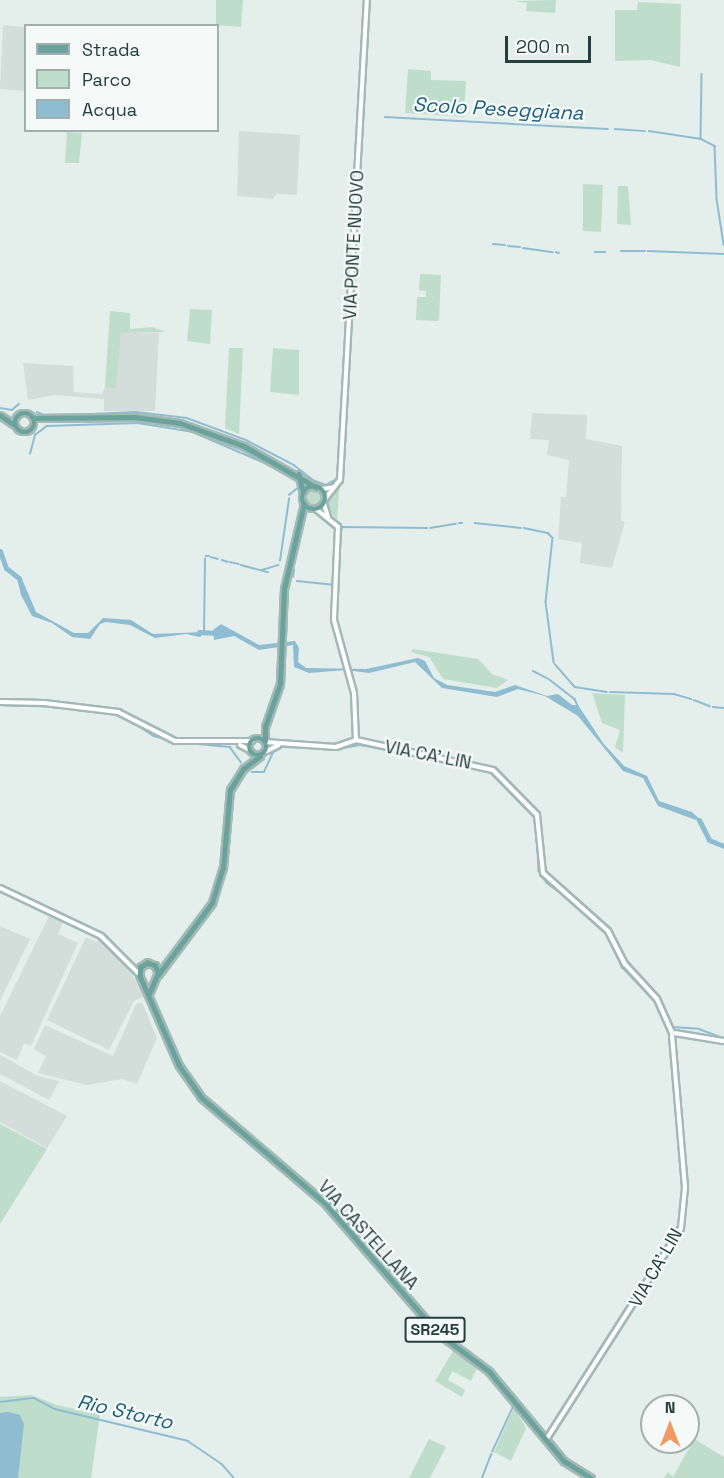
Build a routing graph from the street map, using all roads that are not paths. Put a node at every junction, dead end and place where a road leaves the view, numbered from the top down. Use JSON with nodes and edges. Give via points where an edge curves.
{"nodes":[{"id":1,"x":367,"y":0,"type":"edge"},
{"id":2,"x":1,"y":416,"type":"edge"},
{"id":3,"x":18,"y":416,"type":"junction"},
{"id":4,"x":34,"y":418,"type":"junction"},
{"id":5,"x":48,"y":421,"type":"junction"},
{"id":6,"x":16,"y":427,"type":"junction"},
{"id":7,"x":34,"y":427,"type":"junction"},
{"id":8,"x":299,"y":474,"type":"junction"},
{"id":9,"x":335,"y":487,"type":"junction"},
{"id":10,"x":319,"y":488,"type":"junction"},
{"id":11,"x":303,"y":493,"type":"junction"},
{"id":12,"x":325,"y":502,"type":"junction"},
{"id":13,"x":304,"y":504,"type":"junction"},
{"id":14,"x":313,"y":509,"type":"junction"},
{"id":15,"x":330,"y":520,"type":"junction"},
{"id":16,"x":297,"y":529,"type":"junction"},
{"id":17,"x":0,"y":702,"type":"edge"},
{"id":18,"x":265,"y":727,"type":"junction"},
{"id":19,"x":253,"y":740,"type":"junction"},
{"id":20,"x":356,"y":740,"type":"junction"},
{"id":21,"x":265,"y":741,"type":"junction"},
{"id":22,"x":237,"y":744,"type":"junction"},
{"id":23,"x":280,"y":744,"type":"junction"},
{"id":24,"x":250,"y":751,"type":"junction"},
{"id":25,"x":267,"y":751,"type":"junction"},
{"id":26,"x":260,"y":756,"type":"junction"},
{"id":27,"x":247,"y":764,"type":"junction"},
{"id":28,"x":0,"y":888,"type":"edge"},
{"id":29,"x":167,"y":961,"type":"junction"},
{"id":30,"x":130,"y":962,"type":"junction"},
{"id":31,"x":143,"y":965,"type":"junction"},
{"id":32,"x":153,"y":965,"type":"junction"},
{"id":33,"x":140,"y":975,"type":"junction"},
{"id":34,"x":156,"y":978,"type":"junction"},
{"id":35,"x":143,"y":980,"type":"junction"},
{"id":36,"x":149,"y":994,"type":"junction"},
{"id":37,"x":673,"y":1034,"type":"junction"},
{"id":38,"x":724,"y":1041,"type":"edge"},
{"id":39,"x":546,"y":1440,"type":"junction"},
{"id":40,"x":591,"y":1478,"type":"edge"}],
"edges":[{"from":1,"to":9,"type":"street","name":"VIA PONTE NUOVO","via":[[345,413],[340,480]]},
{"from":2,"to":3,"type":"main road"},
{"from":2,"to":6,"type":"main road"},
{"from":3,"to":4,"type":"main road","via":[[27,413]]},
{"from":3,"to":6,"type":"main road"},
{"from":4,"to":5,"type":"main road"},
{"from":4,"to":7,"type":"main road"},
{"from":5,"to":7,"type":"main road"},
{"from":5,"to":8,"type":"main road","via":[[118,417],[173,422],[228,439]]},
{"from":6,"to":7,"type":"main road","via":[[25,433]]},
{"from":8,"to":10,"type":"main road"},
{"from":8,"to":11,"type":"main road"},
{"from":9,"to":10,"type":"street"},
{"from":9,"to":12,"type":"street","name":"VIA PONTE NUOVO"},
{"from":10,"to":11,"type":"main road"},
{"from":10,"to":12,"type":"main road"},
{"from":11,"to":13,"type":"main road"},
{"from":12,"to":14,"type":"main road"},
{"from":12,"to":15,"type":"street"},
{"from":13,"to":14,"type":"main road"},
{"from":13,"to":16,"type":"main road"},
{"from":14,"to":15,"type":"street"},
{"from":14,"to":16,"type":"main road"},
{"from":15,"to":20,"type":"street","via":[[338,527],[334,620],[354,693]]},
{"from":16,"to":18,"type":"main road","via":[[286,578],[279,691]]},
{"from":17,"to":22,"type":"street","via":[[102,709],[126,714],[175,741]]},
{"from":18,"to":19,"type":"main road"},
{"from":18,"to":21,"type":"main road"},
{"from":19,"to":21,"type":"main road"},
{"from":19,"to":22,"type":"street"},
{"from":19,"to":24,"type":"main road"},
{"from":20,"to":23,"type":"street","via":[[336,747]]},
{"from":20,"to":37,"type":"street","name":"VIA CA' LIN","via":[[493,770],[537,815],[543,873],[608,931],[624,964],[657,999]]},
{"from":21,"to":23,"type":"street"},
{"from":21,"to":25,"type":"main road"},
{"from":22,"to":24,"type":"street"},
{"from":23,"to":25,"type":"street"},
{"from":24,"to":26,"type":"main road"},
{"from":24,"to":27,"type":"main road"},
{"from":25,"to":26,"type":"main road"},
{"from":26,"to":27,"type":"main road"},
{"from":27,"to":29,"type":"main road","via":[[227,801],[223,868],[215,896],[196,930]]},
{"from":28,"to":30,"type":"street","via":[[101,936]]},
{"from":29,"to":32,"type":"main road"},
{"from":29,"to":34,"type":"main road"},
{"from":30,"to":31,"type":"street"},
{"from":30,"to":33,"type":"street"},
{"from":31,"to":32,"type":"main road"},
{"from":31,"to":33,"type":"main road"},
{"from":32,"to":34,"type":"main road"},
{"from":33,"to":35,"type":"main road","name":"VIA CASTELLANA"},
{"from":34,"to":35,"type":"main road"},
{"from":34,"to":36,"type":"main road"},
{"from":35,"to":36,"type":"main road","name":"VIA CASTELLANA","number":"SR245"},
{"from":36,"to":39,"type":"main road","name":"VIA CASTELLANA","number":"SR245","via":[[178,1065],[197,1092],[325,1203],[438,1333],[489,1371]]},
{"from":37,"to":38,"type":"street"},
{"from":37,"to":39,"type":"street","name":"VIA CA' LIN","via":[[685,1187],[681,1228]]},
{"from":39,"to":40,"type":"main road","name":"VIA CASTELLANA","number":"SR245","via":[[568,1465]]}]}
